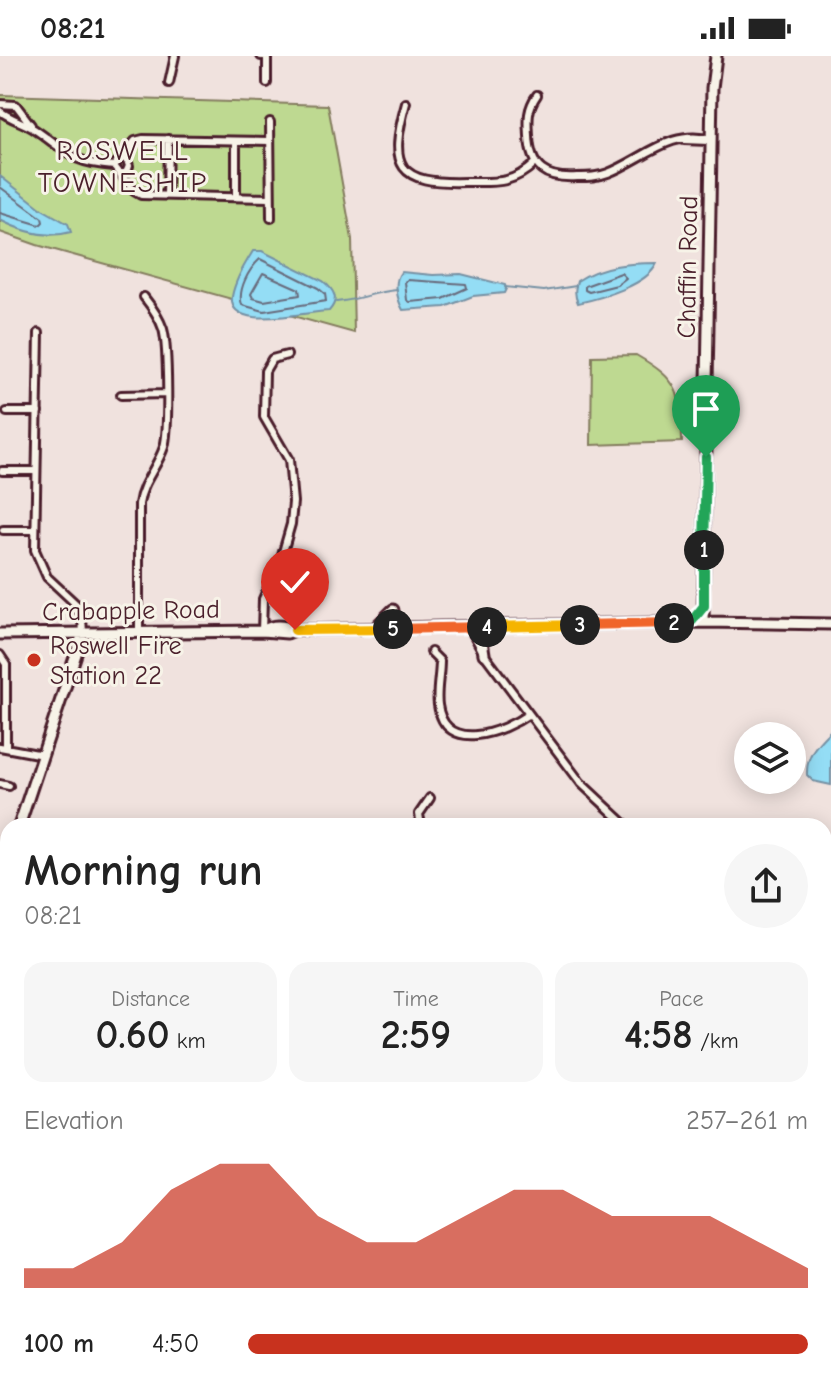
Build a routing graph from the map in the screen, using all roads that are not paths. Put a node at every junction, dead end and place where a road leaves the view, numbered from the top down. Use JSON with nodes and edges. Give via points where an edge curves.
{"nodes":[{"id":1,"x":175,"y":56,"type":"edge"},
{"id":2,"x":261,"y":56,"type":"edge"},
{"id":3,"x":716,"y":56,"type":"edge"},
{"id":4,"x":169,"y":83,"type":"dead end"},
{"id":5,"x":267,"y":83,"type":"dead end"},
{"id":6,"x":537,"y":95,"type":"dead end"},
{"id":7,"x":406,"y":103,"type":"dead end"},
{"id":8,"x":0,"y":104,"type":"edge"},
{"id":9,"x":0,"y":111,"type":"edge"},
{"id":10,"x":270,"y":122,"type":"dead end"},
{"id":11,"x":33,"y":128,"type":"junction"},
{"id":12,"x":168,"y":139,"type":"junction"},
{"id":13,"x":711,"y":140,"type":"junction"},
{"id":14,"x":269,"y":141,"type":"junction"},
{"id":15,"x":236,"y":142,"type":"junction"},
{"id":16,"x":119,"y":159,"type":"junction"},
{"id":17,"x":535,"y":163,"type":"junction"},
{"id":18,"x":114,"y":166,"type":"junction"},
{"id":19,"x":120,"y":173,"type":"junction"},
{"id":20,"x":167,"y":195,"type":"junction"},
{"id":21,"x":236,"y":197,"type":"junction"},
{"id":22,"x":270,"y":198,"type":"junction"},
{"id":23,"x":271,"y":218,"type":"dead end"},
{"id":24,"x":144,"y":297,"type":"dead end"},
{"id":25,"x":39,"y":333,"type":"dead end"},
{"id":26,"x":287,"y":355,"type":"dead end"},
{"id":27,"x":166,"y":394,"type":"junction"},
{"id":28,"x":121,"y":395,"type":"dead end"},
{"id":29,"x":7,"y":412,"type":"dead end"},
{"id":30,"x":38,"y":412,"type":"junction"},
{"id":31,"x":2,"y":471,"type":"edge"},
{"id":32,"x":35,"y":471,"type":"junction"},
{"id":33,"x":3,"y":530,"type":"dead end"},
{"id":34,"x":35,"y":530,"type":"junction"},
{"id":35,"x":704,"y":606,"type":"junction"},
{"id":36,"x":393,"y":610,"type":"dead end"},
{"id":37,"x":703,"y":622,"type":"junction"},
{"id":38,"x":687,"y":623,"type":"junction"},
{"id":39,"x":831,"y":624,"type":"edge"},
{"id":40,"x":496,"y":627,"type":"junction"},
{"id":41,"x":470,"y":628,"type":"junction"},
{"id":42,"x":374,"y":629,"type":"junction"},
{"id":43,"x":262,"y":631,"type":"junction"},
{"id":44,"x":139,"y":632,"type":"junction"},
{"id":45,"x":83,"y":633,"type":"junction"},
{"id":46,"x":0,"y":634,"type":"edge"},
{"id":47,"x":431,"y":652,"type":"dead end"},
{"id":48,"x":484,"y":654,"type":"junction"},
{"id":49,"x":0,"y":655,"type":"edge"},
{"id":50,"x":529,"y":714,"type":"junction"},
{"id":51,"x":3,"y":747,"type":"edge"},
{"id":52,"x":43,"y":755,"type":"junction"},
{"id":53,"x":0,"y":784,"type":"edge"},
{"id":54,"x":9,"y":786,"type":"dead end"},
{"id":55,"x":430,"y":798,"type":"dead end"},
{"id":56,"x":22,"y":818,"type":"edge"},
{"id":57,"x":420,"y":818,"type":"edge"},
{"id":58,"x":618,"y":818,"type":"edge"}],
"edges":[{"from":1,"to":4,"type":"street"},
{"from":2,"to":5,"type":"street","via":[[267,56]]},
{"from":3,"to":13,"type":"street","name":"Chaffin Road"},
{"from":6,"to":17,"type":"street","via":[[529,106],[528,125]]},
{"from":7,"to":17,"type":"street","via":[[399,154],[408,173],[419,179],[514,180]]},
{"from":8,"to":11,"type":"street","via":[[16,105]]},
{"from":9,"to":11,"type":"street"},
{"from":10,"to":14,"type":"street"},
{"from":11,"to":18,"type":"street","via":[[69,157]]},
{"from":12,"to":15,"type":"street"},
{"from":12,"to":16,"type":"street","via":[[135,141]]},
{"from":12,"to":20,"type":"street"},
{"from":13,"to":17,"type":"street","via":[[688,137],[654,147],[599,176],[551,175]]},
{"from":13,"to":35,"type":"street","name":"Chaffin Road"},
{"from":14,"to":15,"type":"street"},
{"from":14,"to":22,"type":"street"},
{"from":15,"to":21,"type":"street"},
{"from":16,"to":18,"type":"street"},
{"from":16,"to":19,"type":"street","via":[[125,158],[129,166]]},
{"from":18,"to":19,"type":"street"},
{"from":19,"to":20,"type":"street","via":[[141,195]]},
{"from":20,"to":21,"type":"street"},
{"from":21,"to":22,"type":"street"},
{"from":22,"to":23,"type":"street"},
{"from":24,"to":27,"type":"street","via":[[164,331]]},
{"from":25,"to":30,"type":"street"},
{"from":26,"to":43,"type":"street","via":[[272,359],[263,388],[264,417],[289,460],[293,502],[281,559],[263,599]]},
{"from":27,"to":28,"type":"street"},
{"from":27,"to":44,"type":"street","via":[[165,444],[141,488],[139,504]]},
{"from":29,"to":30,"type":"street"},
{"from":30,"to":32,"type":"street"},
{"from":31,"to":32,"type":"street"},
{"from":32,"to":34,"type":"street"},
{"from":33,"to":34,"type":"street"},
{"from":34,"to":45,"type":"street","via":[[39,565],[78,606]]},
{"from":35,"to":37,"type":"street","name":"Chaffin Road"},
{"from":35,"to":38,"type":"street"},
{"from":36,"to":42,"type":"street"},
{"from":37,"to":38,"type":"street","name":"Crabapple Road"},
{"from":37,"to":39,"type":"street","name":"Crabapple Road"},
{"from":38,"to":40,"type":"street","name":"Crabapple Road"},
{"from":40,"to":41,"type":"street","name":"Crabapple Road"},
{"from":40,"to":48,"type":"street","via":[[482,641]]},
{"from":41,"to":42,"type":"street","name":"Crabapple Road"},
{"from":41,"to":48,"type":"street"},
{"from":42,"to":43,"type":"street","name":"Crabapple Road","via":[[270,626]]},
{"from":43,"to":44,"type":"street","name":"Crabapple Road"},
{"from":44,"to":45,"type":"street","name":"Crabapple Road"},
{"from":45,"to":46,"type":"street","name":"Crabapple Road"},
{"from":45,"to":52,"type":"street"},
{"from":47,"to":50,"type":"street","via":[[440,661],[441,718],[457,735],[508,727]]},
{"from":48,"to":50,"type":"street"},
{"from":49,"to":51,"type":"street","via":[[6,664]]},
{"from":50,"to":58,"type":"street","via":[[581,783]]},
{"from":51,"to":52,"type":"street"},
{"from":52,"to":56,"type":"street"},
{"from":53,"to":54,"type":"street"},
{"from":55,"to":57,"type":"street"}]}
